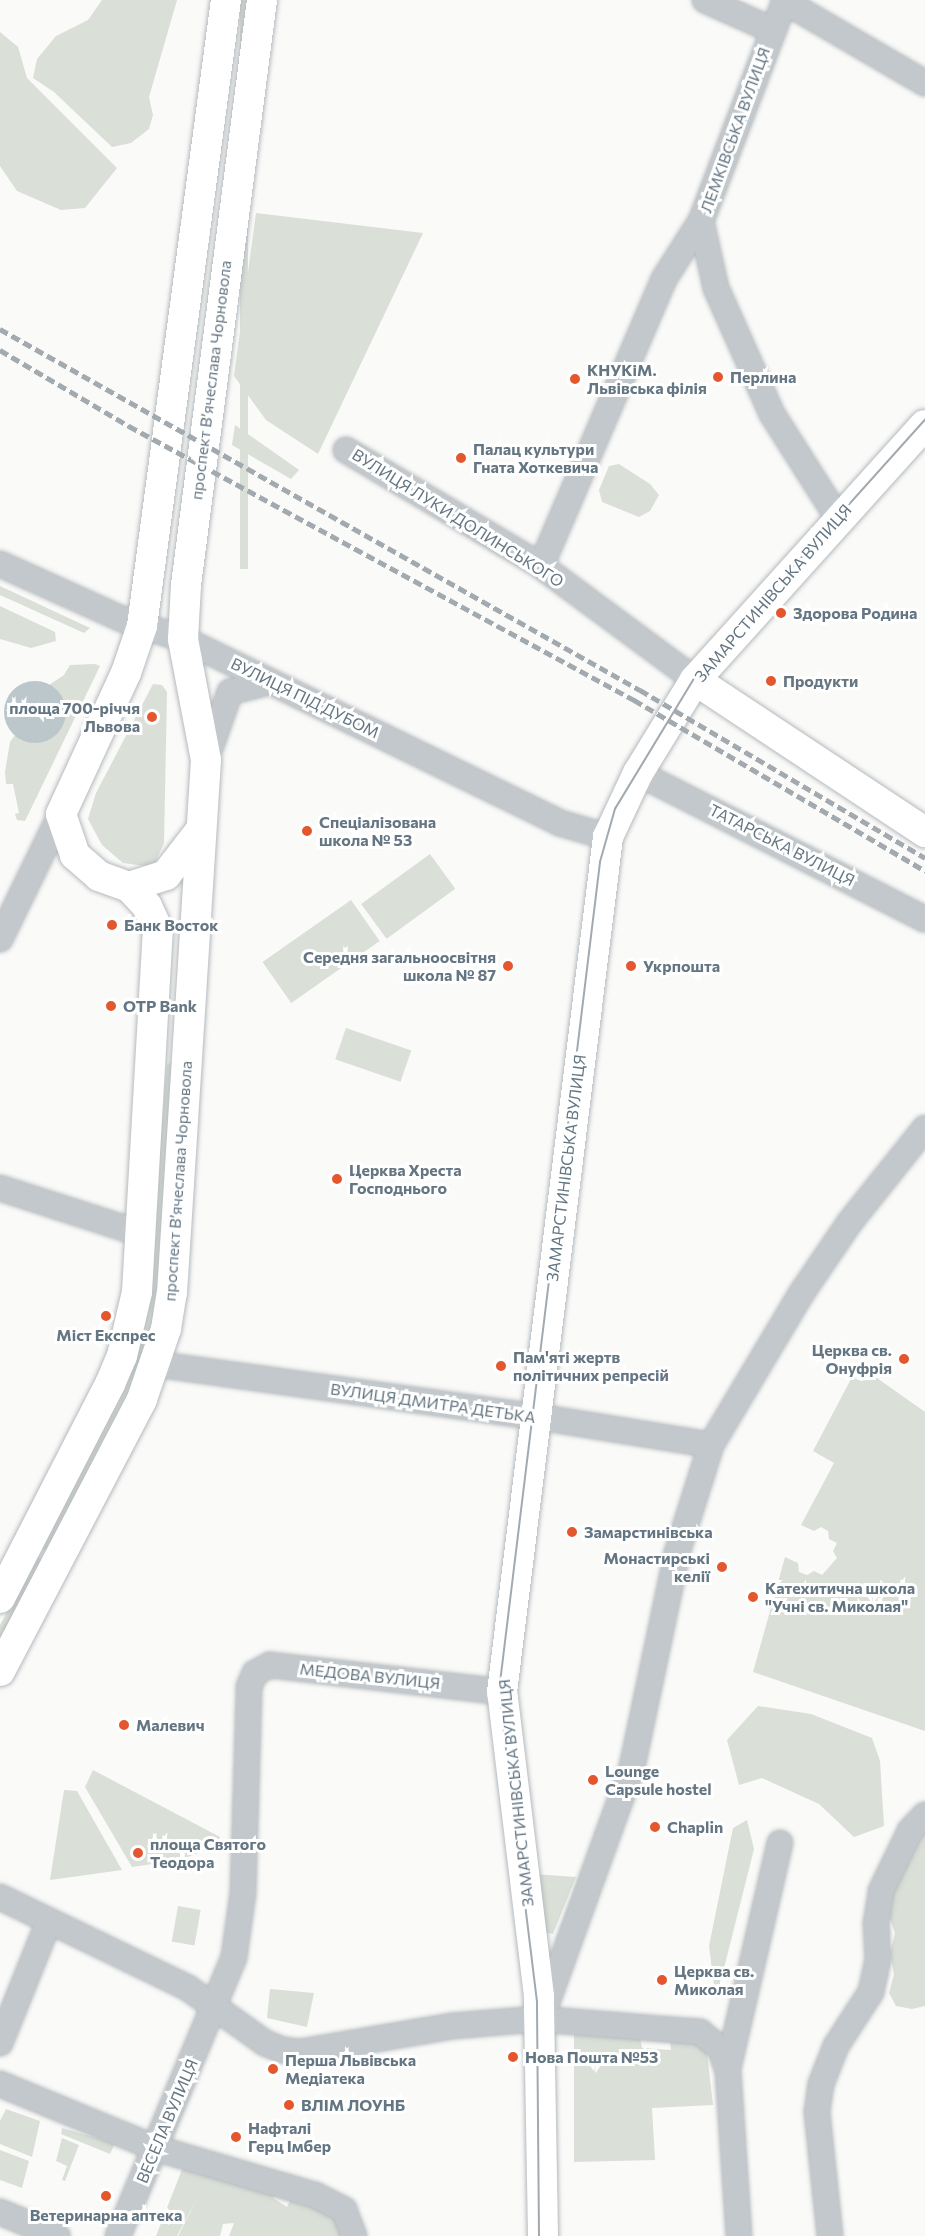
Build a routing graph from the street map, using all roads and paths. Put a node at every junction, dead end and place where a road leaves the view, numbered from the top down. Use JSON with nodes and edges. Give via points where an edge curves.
{"nodes":[{"id":1,"x":226,"y":0,"type":"edge"},
{"id":2,"x":261,"y":0,"type":"edge"},
{"id":3,"x":705,"y":0,"type":"edge"},
{"id":4,"x":784,"y":1,"type":"edge"},
{"id":5,"x":772,"y":30,"type":"junction"},
{"id":6,"x":925,"y":82,"type":"edge"},
{"id":7,"x":701,"y":221,"type":"junction"},
{"id":8,"x":925,"y":424,"type":"edge"},
{"id":9,"x":346,"y":450,"type":"dead end"},
{"id":10,"x":838,"y":518,"type":"junction"},
{"id":11,"x":0,"y":564,"type":"edge"},
{"id":12,"x":541,"y":566,"type":"junction"},
{"id":13,"x":142,"y":626,"type":"junction"},
{"id":14,"x":183,"y":639,"type":"junction"},
{"id":15,"x":695,"y":680,"type":"junction"},
{"id":16,"x":269,"y":682,"type":"junction"},
{"id":17,"x":206,"y":760,"type":"junction"},
{"id":18,"x":638,"y":772,"type":"junction"},
{"id":19,"x":61,"y":814,"type":"junction"},
{"id":20,"x":200,"y":831,"type":"junction"},
{"id":21,"x":925,"y":832,"type":"edge"},
{"id":22,"x":608,"y":837,"type":"junction"},
{"id":23,"x":129,"y":888,"type":"junction"},
{"id":24,"x":925,"y":919,"type":"edge"},
{"id":25,"x":0,"y":939,"type":"edge"},
{"id":26,"x":925,"y":1128,"type":"edge"},
{"id":27,"x":0,"y":1188,"type":"edge"},
{"id":28,"x":142,"y":1234,"type":"junction"},
{"id":29,"x":155,"y":1364,"type":"junction"},
{"id":30,"x":536,"y":1416,"type":"junction"},
{"id":31,"x":711,"y":1445,"type":"junction"},
{"id":32,"x":9,"y":1561,"type":"edge"},
{"id":33,"x":0,"y":1598,"type":"edge"},
{"id":34,"x":0,"y":1671,"type":"edge"},
{"id":35,"x":502,"y":1692,"type":"junction"},
{"id":36,"x":925,"y":1815,"type":"edge"},
{"id":37,"x":780,"y":1843,"type":"dead end"},
{"id":38,"x":0,"y":1897,"type":"edge"},
{"id":39,"x":49,"y":1921,"type":"junction"},
{"id":40,"x":569,"y":1943,"type":"junction"},
{"id":41,"x":532,"y":1946,"type":"junction"},
{"id":42,"x":216,"y":2006,"type":"junction"},
{"id":43,"x":541,"y":2019,"type":"junction"},
{"id":44,"x":0,"y":2043,"type":"edge"},
{"id":45,"x":728,"y":2071,"type":"junction"},
{"id":46,"x":0,"y":2084,"type":"edge"},
{"id":47,"x":155,"y":2148,"type":"junction"},
{"id":48,"x":0,"y":2212,"type":"edge"},
{"id":49,"x":57,"y":2236,"type":"edge"},
{"id":50,"x":118,"y":2236,"type":"edge"},
{"id":51,"x":354,"y":2236,"type":"edge"},
{"id":52,"x":543,"y":2236,"type":"edge"},
{"id":53,"x":739,"y":2236,"type":"edge"},
{"id":54,"x":830,"y":2236,"type":"edge"}],
"edges":[{"from":1,"to":13,"type":"main road","name":"проспект Вʼячеслава Чорновола"},
{"from":2,"to":14,"type":"main road","name":"проспект Вʼячеслава Чорновола","via":[[211,375]]},
{"from":3,"to":5,"type":"street"},
{"from":4,"to":5,"type":"street","name":"ЛЕМКІВСЬКА ВУЛИЦЯ"},
{"from":4,"to":6,"type":"street"},
{"from":5,"to":7,"type":"street","name":"ЛЕМКІВСЬКА ВУЛИЦЯ"},
{"from":7,"to":10,"type":"street","name":"ЛЕМКІВСЬКА ВУЛИЦЯ","via":[[716,288],[772,414]]},
{"from":7,"to":12,"type":"street","via":[[664,279]]},
{"from":8,"to":10,"type":"main road","name":"ЗАМАРСТИНІВСЬКА ВУЛИЦЯ"},
{"from":9,"to":12,"type":"street","name":"ВУЛИЦЯ ЛУКИ ДОЛИНСЬКОГО"},
{"from":10,"to":15,"type":"main road","name":"ЗАМАРСТИНІВСЬКА ВУЛИЦЯ"},
{"from":11,"to":13,"type":"street","name":"ВУЛИЦЯ ПІД ДУБОМ"},
{"from":12,"to":15,"type":"street","name":"ВУЛИЦЯ ЛУКИ ДОЛИНСЬКОГО"},
{"from":13,"to":14,"type":"street","name":"ВУЛИЦЯ ПІД ДУБОМ"},
{"from":13,"to":19,"type":"main road","via":[[126,673]]},
{"from":14,"to":16,"type":"street","name":"ВУЛИЦЯ ПІД ДУБОМ"},
{"from":14,"to":17,"type":"main road","name":"проспект Вʼячеслава Чорновола"},
{"from":15,"to":18,"type":"main road","name":"ЗАМАРСТИНІВСЬКА ВУЛИЦЯ"},
{"from":15,"to":21,"type":"main road","name":"ВУЛИЦЯ ЛУКИ ДОЛИНСЬКОГО"},
{"from":16,"to":17,"type":"street","name":"проспект Вʼячеслава Чорновола","via":[[230,692]]},
{"from":16,"to":22,"type":"street","name":"ВУЛИЦЯ ПІД ДУБОМ","via":[[560,823]]},
{"from":17,"to":20,"type":"main road","name":"проспект Вʼячеслава Чорновола"},
{"from":18,"to":22,"type":"main road","name":"ЗАМАРСТИНІВСЬКА ВУЛИЦЯ"},
{"from":18,"to":24,"type":"street","name":"ТАТАРСЬКА ВУЛИЦЯ"},
{"from":19,"to":23,"type":"main road","via":[[75,855],[99,876]]},
{"from":19,"to":25,"type":"street"},
{"from":20,"to":23,"type":"main road","via":[[166,875]]},
{"from":20,"to":29,"type":"main road","name":"проспект Вʼячеслава Чорновола","via":[[177,1234],[166,1329]]},
{"from":22,"to":30,"type":"main road","name":"ЗАМАРСТИНІВСЬКА ВУЛИЦЯ"},
{"from":23,"to":28,"type":"main road","name":"проспект Вʼячеслава Чорновола","via":[[147,906],[158,930],[159,952]]},
{"from":26,"to":31,"type":"street","via":[[850,1222],[801,1294]]},
{"from":27,"to":28,"type":"street"},
{"from":28,"to":32,"type":"main road","name":"проспект Вʼячеслава Чорновола","via":[[137,1292],[122,1356]]},
{"from":29,"to":30,"type":"street","name":"ВУЛИЦЯ ДМИТРА ДЕТЬКА"},
{"from":29,"to":34,"type":"main road","name":"проспект Вʼячеслава Чорновола","via":[[142,1399]]},
{"from":30,"to":31,"type":"street","name":"ВУЛИЦЯ ДМИТРА ДЕТЬКА"},
{"from":30,"to":35,"type":"main road","name":"ЗАМАРСТИНІВСЬКА ВУЛИЦЯ"},
{"from":31,"to":40,"type":"street","via":[[676,1553],[632,1767]]},
{"from":32,"to":33,"type":"main road","name":"проспект Вʼячеслава Чорновола"},
{"from":35,"to":41,"type":"main road","name":"ЗАМАРСТИНІВСЬКА ВУЛИЦЯ"},
{"from":35,"to":42,"type":"street","name":"МЕДОВА ВУЛИЦЯ","via":[[270,1665],[255,1673],[249,1687],[243,1893],[234,1957]]},
{"from":36,"to":54,"type":"street","via":[[910,1832],[881,1891],[876,1924],[878,1960],[872,1992],[836,2046],[821,2084],[817,2112]]},
{"from":37,"to":45,"type":"street"},
{"from":38,"to":39,"type":"street"},
{"from":39,"to":42,"type":"street","via":[[188,1988]]},
{"from":39,"to":44,"type":"street"},
{"from":40,"to":41,"type":"street","via":[[559,1952],[542,1953]]},
{"from":40,"to":43,"type":"street"},
{"from":41,"to":43,"type":"main road","name":"ЗАМАРСТИНІВСЬКА ВУЛИЦЯ"},
{"from":42,"to":43,"type":"street","via":[[265,2043],[300,2052],[452,2026]]},
{"from":42,"to":47,"type":"street","name":"ВЕСЕЛА ВУЛИЦЯ"},
{"from":43,"to":45,"type":"street","via":[[700,2032],[720,2048]]},
{"from":43,"to":52,"type":"main road","name":"ЗАМАРСТИНІВСЬКА ВУЛИЦЯ"},
{"from":45,"to":53,"type":"street"},
{"from":46,"to":47,"type":"street"},
{"from":47,"to":50,"type":"street","name":"ВЕСЕЛА ВУЛИЦЯ"},
{"from":47,"to":51,"type":"street","via":[[315,2195],[344,2210]]},
{"from":48,"to":49,"type":"street"}]}
